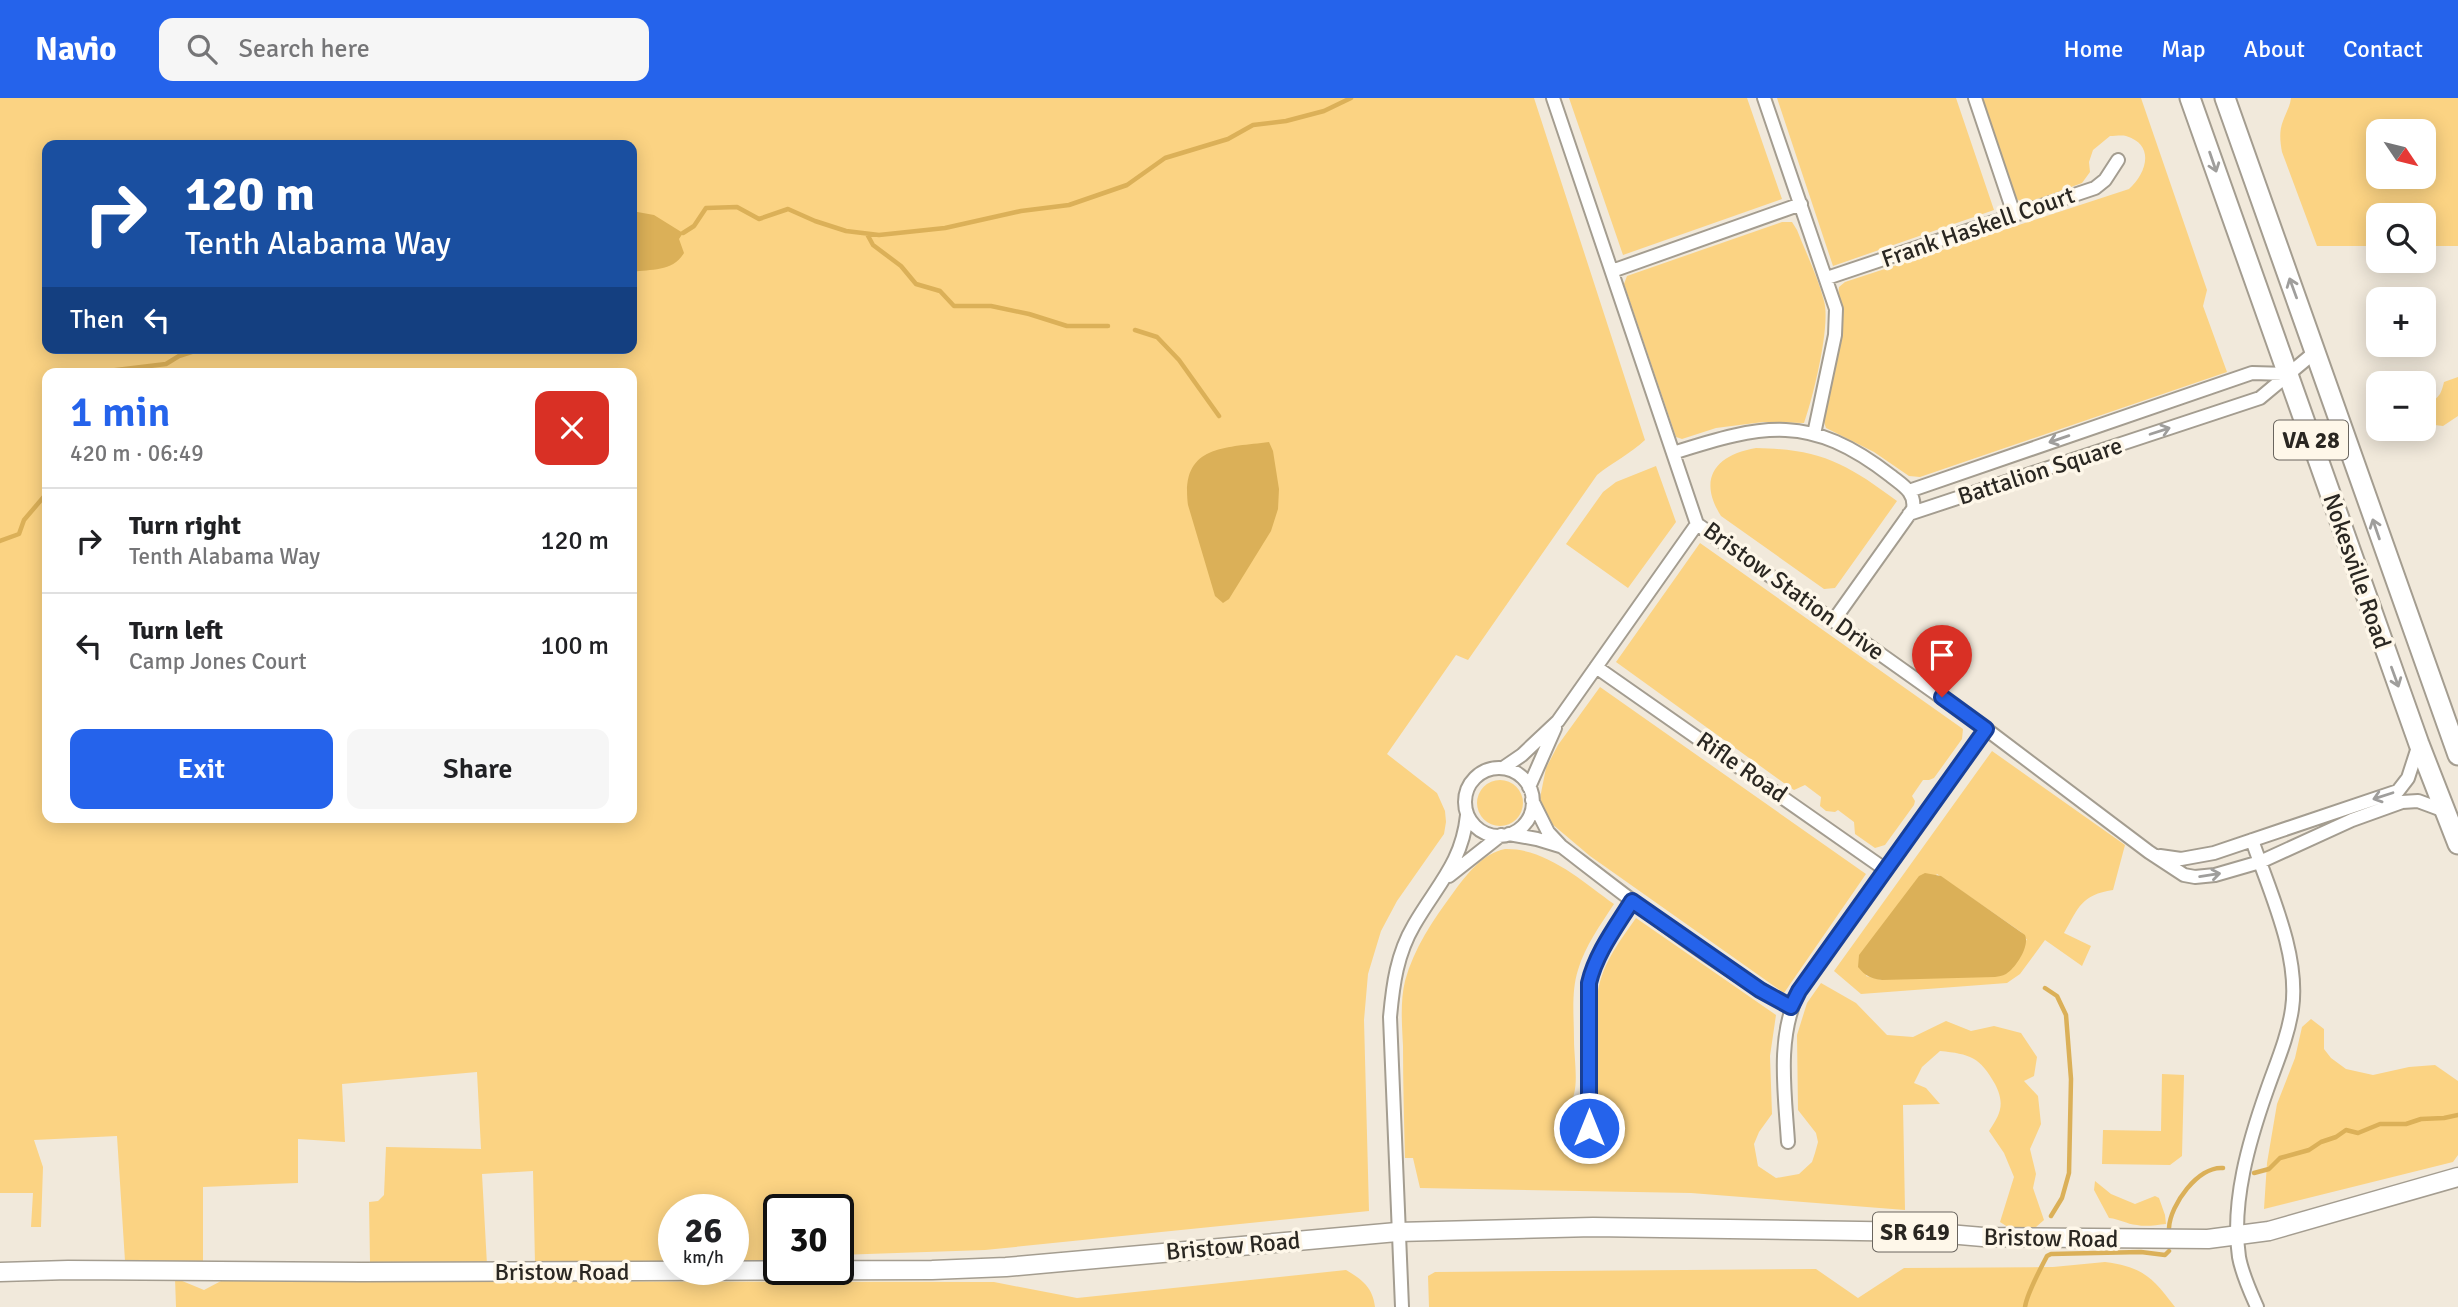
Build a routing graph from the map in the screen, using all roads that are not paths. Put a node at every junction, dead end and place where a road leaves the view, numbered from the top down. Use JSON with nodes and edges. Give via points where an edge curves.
{"nodes":[{"id":1,"x":1553,"y":98,"type":"edge"},
{"id":2,"x":1764,"y":98,"type":"edge"},
{"id":3,"x":1975,"y":98,"type":"edge"},
{"id":4,"x":2190,"y":98,"type":"edge"},
{"id":5,"x":2225,"y":98,"type":"edge"},
{"id":6,"x":2118,"y":160,"type":"dead end"},
{"id":7,"x":1801,"y":204,"type":"junction"},
{"id":8,"x":2014,"y":214,"type":"junction"},
{"id":9,"x":1612,"y":271,"type":"junction"},
{"id":10,"x":1827,"y":278,"type":"junction"},
{"id":11,"x":2315,"y":352,"type":"junction"},
{"id":12,"x":2288,"y":374,"type":"junction"},
{"id":13,"x":1814,"y":434,"type":"junction"},
{"id":14,"x":1673,"y":453,"type":"junction"},
{"id":15,"x":1909,"y":491,"type":"junction"},
{"id":16,"x":1909,"y":514,"type":"junction"},
{"id":17,"x":1697,"y":524,"type":"junction"},
{"id":18,"x":1834,"y":620,"type":"junction"},
{"id":19,"x":1596,"y":667,"type":"junction"},
{"id":20,"x":1558,"y":721,"type":"junction"},
{"id":21,"x":1986,"y":729,"type":"junction"},
{"id":22,"x":2419,"y":744,"type":"junction"},
{"id":23,"x":2458,"y":755,"type":"edge"},
{"id":24,"x":1503,"y":768,"type":"junction"},
{"id":25,"x":1529,"y":787,"type":"junction"},
{"id":26,"x":1532,"y":800,"type":"junction"},
{"id":27,"x":2445,"y":811,"type":"junction"},
{"id":28,"x":1467,"y":815,"type":"junction"},
{"id":29,"x":1505,"y":835,"type":"junction"},
{"id":30,"x":2252,"y":840,"type":"junction"},
{"id":31,"x":2458,"y":844,"type":"edge"},
{"id":32,"x":1561,"y":846,"type":"junction"},
{"id":33,"x":2149,"y":852,"type":"junction"},
{"id":34,"x":2260,"y":862,"type":"junction"},
{"id":35,"x":1886,"y":870,"type":"junction"},
{"id":36,"x":1446,"y":878,"type":"junction"},
{"id":37,"x":1632,"y":901,"type":"junction"},
{"id":38,"x":1791,"y":1007,"type":"junction"},
{"id":39,"x":1589,"y":1128,"type":"dead end"},
{"id":40,"x":1788,"y":1142,"type":"dead end"},
{"id":41,"x":2458,"y":1177,"type":"edge"},
{"id":42,"x":1397,"y":1232,"type":"junction"},
{"id":43,"x":2238,"y":1237,"type":"junction"},
{"id":44,"x":0,"y":1272,"type":"edge"},
{"id":45,"x":1402,"y":1307,"type":"edge"},
{"id":46,"x":2257,"y":1307,"type":"edge"}],
"edges":[{"from":1,"to":9,"type":"street","name":"Bristow Station Drive"},
{"from":2,"to":7,"type":"street"},
{"from":3,"to":8,"type":"street"},
{"from":4,"to":12,"type":"highway","name":"Nokesville Road","number":"VA 28","one_way":true},
{"from":11,"to":5,"type":"highway","name":"Nokesville Road","number":"VA 28","one_way":true},
{"from":6,"to":8,"type":"street","name":"Frank Haskell Court","via":[[2095,188]]},
{"from":7,"to":9,"type":"street"},
{"from":7,"to":10,"type":"street"},
{"from":8,"to":10,"type":"street","name":"Frank Haskell Court"},
{"from":9,"to":14,"type":"street","name":"Bristow Station Drive"},
{"from":10,"to":13,"type":"street","via":[[1836,309],[1835,335]]},
{"from":11,"to":12,"type":"street","name":"Battalion Square"},
{"from":23,"to":11,"type":"highway","name":"Nokesville Road","number":"VA 28","one_way":true},
{"from":12,"to":15,"type":"street","name":"Battalion Square","one_way":true,"via":[[2252,373]]},
{"from":16,"to":12,"type":"street","name":"Battalion Square","one_way":true,"via":[[2260,398]]},
{"from":12,"to":22,"type":"highway","name":"Nokesville Road","number":"VA 28","one_way":true},
{"from":13,"to":14,"type":"street","via":[[1753,431]]},
{"from":13,"to":15,"type":"street","via":[[1854,451]]},
{"from":14,"to":17,"type":"street","name":"Bristow Station Drive"},
{"from":15,"to":16,"type":"street","via":[[1914,502]]},
{"from":16,"to":18,"type":"street"},
{"from":17,"to":18,"type":"street","name":"Bristow Station Drive"},
{"from":17,"to":19,"type":"street"},
{"from":18,"to":21,"type":"street","name":"Bristow Station Drive"},
{"from":19,"to":20,"type":"street"},
{"from":19,"to":35,"type":"street","name":"Rifle Road"},
{"from":20,"to":24,"type":"street"},
{"from":20,"to":25,"type":"street"},
{"from":21,"to":33,"type":"street","name":"Bristow Station Drive"},
{"from":21,"to":35,"type":"street"},
{"from":22,"to":27,"type":"highway","name":"Nokesville Road","number":"VA 28"},
{"from":22,"to":30,"type":"street","name":"Bristow Station Drive","one_way":true,"via":[[2408,778],[2398,791]]},
{"from":24,"to":25,"type":"street","via":[[1514,771]]},
{"from":24,"to":28,"type":"street","via":[[1487,770],[1473,780],[1465,801]]},
{"from":25,"to":26,"type":"street"},
{"from":26,"to":29,"type":"street","via":[[1528,819]]},
{"from":26,"to":32,"type":"street","via":[[1548,832]]},
{"from":27,"to":31,"type":"highway","name":"Nokesville Road","number":"VA 28"},
{"from":27,"to":34,"type":"street","name":"Bristow Station Drive","via":[[2418,801],[2402,802]]},
{"from":28,"to":29,"type":"street","via":[[1480,830]]},
{"from":28,"to":36,"type":"street","via":[[1466,832]]},
{"from":29,"to":32,"type":"street"},
{"from":29,"to":36,"type":"street"},
{"from":30,"to":33,"type":"street","name":"Bristow Station Drive","via":[[2196,858],[2170,859]]},
{"from":30,"to":34,"type":"street"},
{"from":32,"to":37,"type":"street"},
{"from":33,"to":34,"type":"street","name":"Bristow Station Drive","one_way":true,"via":[[2195,877]]},
{"from":34,"to":43,"type":"street","via":[[2285,936],[2293,1008],[2249,1147]]},
{"from":35,"to":38,"type":"street"},
{"from":36,"to":42,"type":"street","via":[[1414,925],[1392,989]]},
{"from":37,"to":38,"type":"street"},
{"from":37,"to":39,"type":"street","via":[[1600,953],[1589,983]]},
{"from":38,"to":40,"type":"street","via":[[1784,1046]]},
{"from":41,"to":43,"type":"main road","name":"Bristow Road","number":"SR 619"},
{"from":42,"to":43,"type":"main road","name":"Bristow Road","number":"SR 619","via":[[1593,1227],[2013,1238]]},
{"from":42,"to":44,"type":"main road","name":"Bristow Road","number":"SR 619","via":[[932,1270]]},
{"from":42,"to":45,"type":"street"},
{"from":43,"to":46,"type":"street","via":[[2242,1268]]}]}
